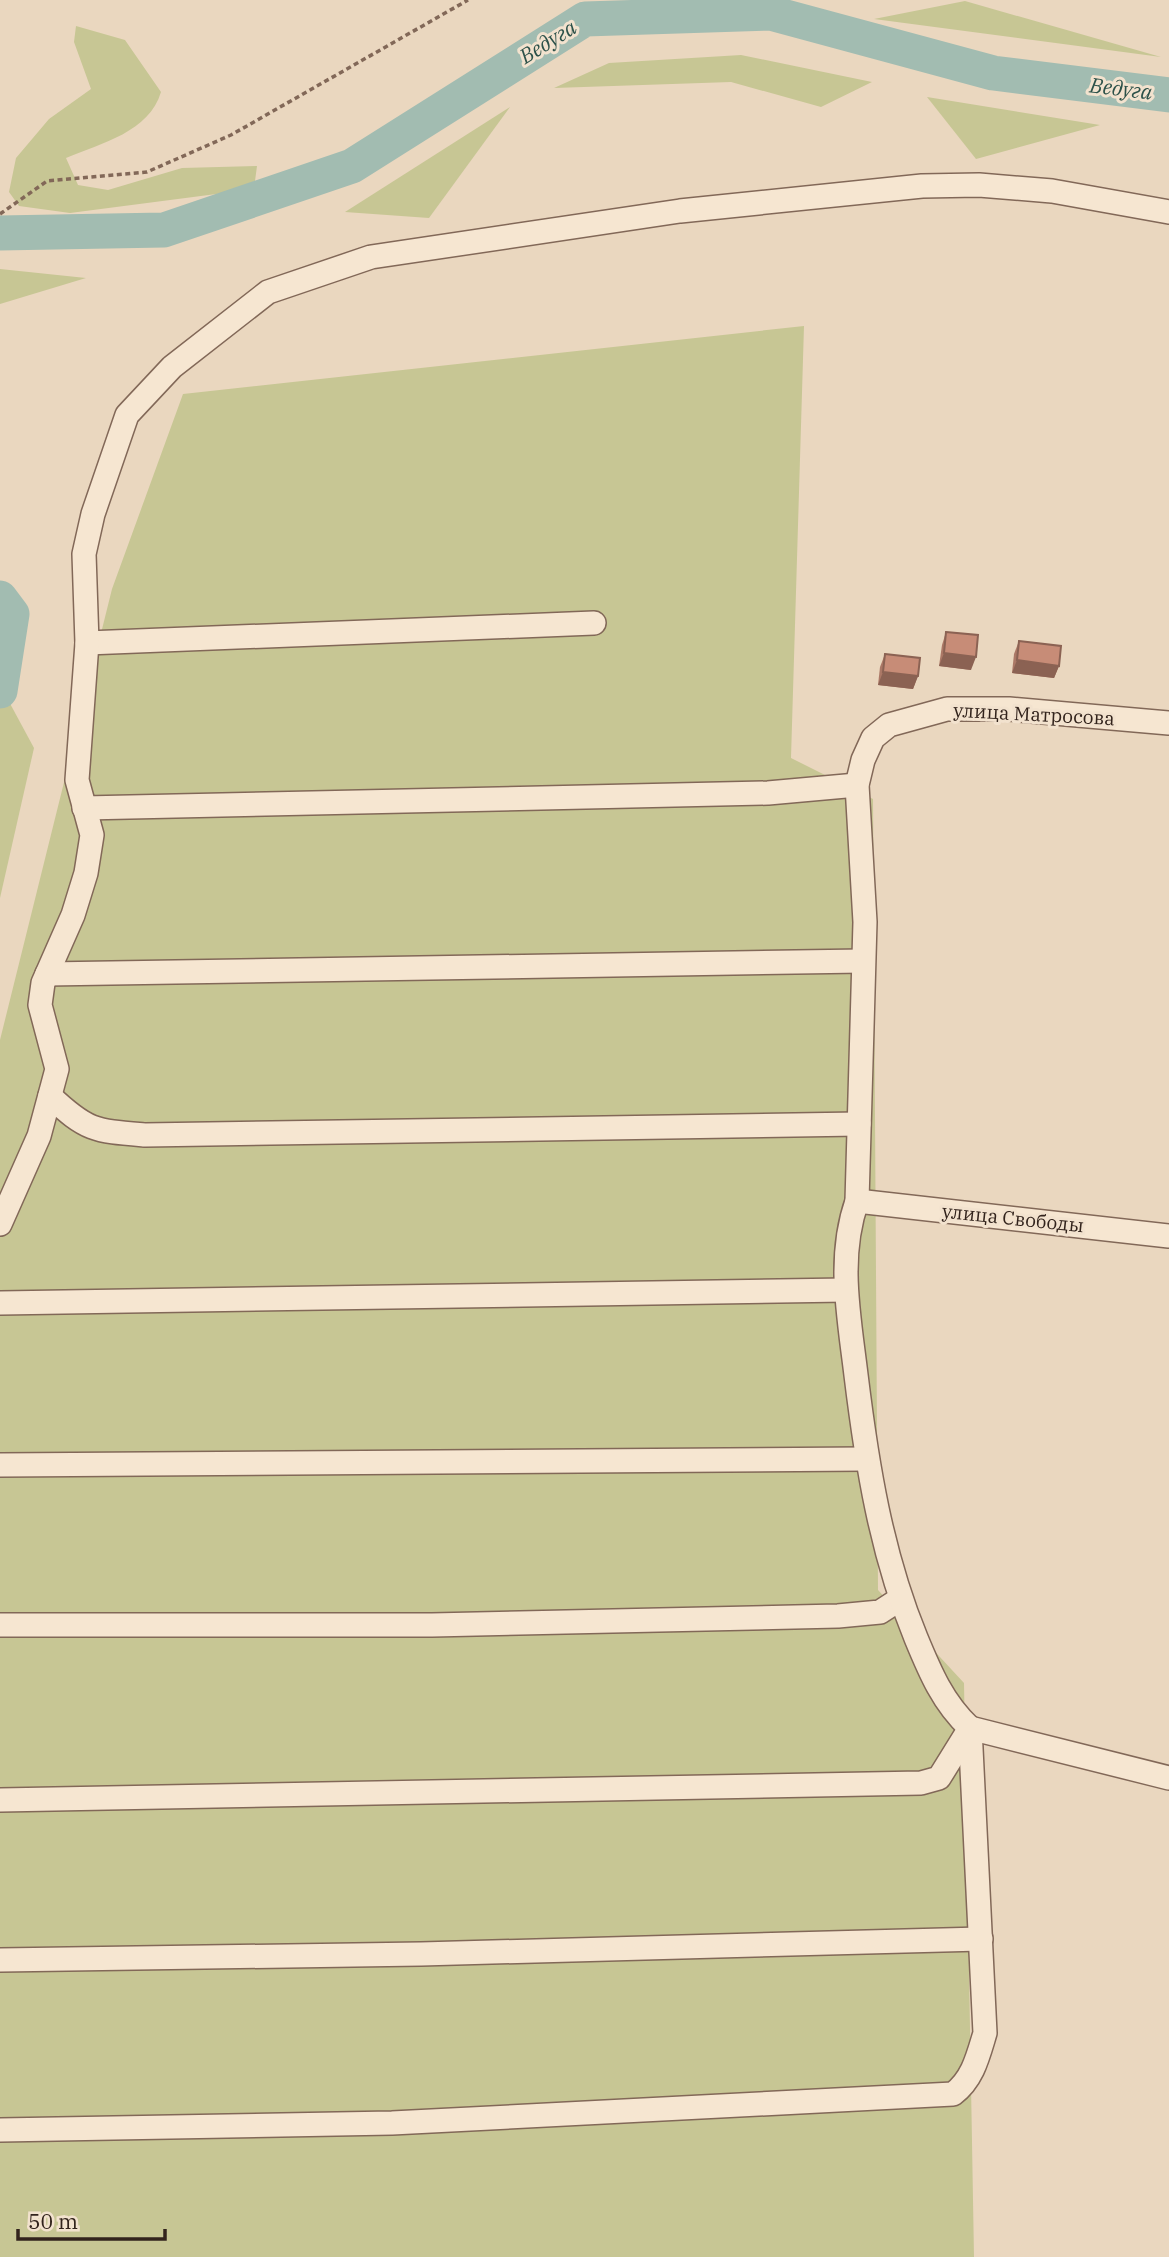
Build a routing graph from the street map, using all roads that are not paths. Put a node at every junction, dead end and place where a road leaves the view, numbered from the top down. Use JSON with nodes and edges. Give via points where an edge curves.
{"nodes":[{"id":1,"x":1169,"y":212,"type":"edge"},
{"id":2,"x":594,"y":623,"type":"dead end"},
{"id":3,"x":87,"y":643,"type":"junction"},
{"id":4,"x":1169,"y":723,"type":"edge"},
{"id":5,"x":857,"y":785,"type":"junction"},
{"id":6,"x":84,"y":808,"type":"junction"},
{"id":7,"x":863,"y":961,"type":"junction"},
{"id":8,"x":47,"y":974,"type":"junction"},
{"id":9,"x":50,"y":1096,"type":"junction"},
{"id":10,"x":859,"y":1124,"type":"junction"},
{"id":11,"x":857,"y":1201,"type":"junction"},
{"id":12,"x":0,"y":1224,"type":"edge"},
{"id":13,"x":1169,"y":1236,"type":"edge"},
{"id":14,"x":846,"y":1290,"type":"junction"},
{"id":15,"x":0,"y":1303,"type":"edge"},
{"id":16,"x":866,"y":1459,"type":"junction"},
{"id":17,"x":0,"y":1465,"type":"edge"},
{"id":18,"x":900,"y":1599,"type":"junction"},
{"id":19,"x":0,"y":1625,"type":"edge"},
{"id":20,"x":971,"y":1728,"type":"junction"},
{"id":21,"x":1169,"y":1778,"type":"edge"},
{"id":22,"x":0,"y":1800,"type":"edge"},
{"id":23,"x":981,"y":1939,"type":"junction"},
{"id":24,"x":0,"y":1960,"type":"edge"},
{"id":25,"x":0,"y":2130,"type":"edge"}],
"edges":[{"from":1,"to":3,"type":"street","via":[[1052,191],[922,186],[680,211],[371,257],[268,292],[172,367],[128,415],[84,554]]},
{"from":2,"to":3,"type":"street"},
{"from":3,"to":6,"type":"street","via":[[77,780]]},
{"from":4,"to":5,"type":"street","name":"улица Матросова","via":[[1009,709],[947,709],[889,724],[873,738]]},
{"from":5,"to":6,"type":"street","via":[[768,793]]},
{"from":5,"to":7,"type":"street","name":"улица Матросова"},
{"from":6,"to":8,"type":"street","via":[[92,835],[86,873]]},
{"from":7,"to":8,"type":"street"},
{"from":7,"to":10,"type":"street","name":"улица Матросова"},
{"from":8,"to":9,"type":"street","via":[[40,1005],[57,1069]]},
{"from":9,"to":10,"type":"street","via":[[76,1121],[99,1131],[145,1135]]},
{"from":9,"to":12,"type":"street","via":[[39,1136]]},
{"from":10,"to":11,"type":"street","name":"улица Матросова"},
{"from":11,"to":13,"type":"street","name":"улица Свободы"},
{"from":11,"to":14,"type":"street","name":"улица Матросова","via":[[848,1226]]},
{"from":14,"to":15,"type":"street"},
{"from":14,"to":16,"type":"street","name":"улица Матросова"},
{"from":16,"to":17,"type":"street"},
{"from":16,"to":18,"type":"street","name":"улица Матросова"},
{"from":18,"to":19,"type":"street","via":[[880,1612],[838,1616],[432,1625]]},
{"from":18,"to":20,"type":"street","name":"улица Матросова","via":[[933,1678],[954,1713]]},
{"from":20,"to":21,"type":"street"},
{"from":20,"to":22,"type":"street","via":[[939,1778],[921,1783]]},
{"from":20,"to":23,"type":"street"},
{"from":23,"to":24,"type":"street"},
{"from":23,"to":25,"type":"street","via":[[985,2033],[976,2065],[953,2094],[392,2123]]}]}
